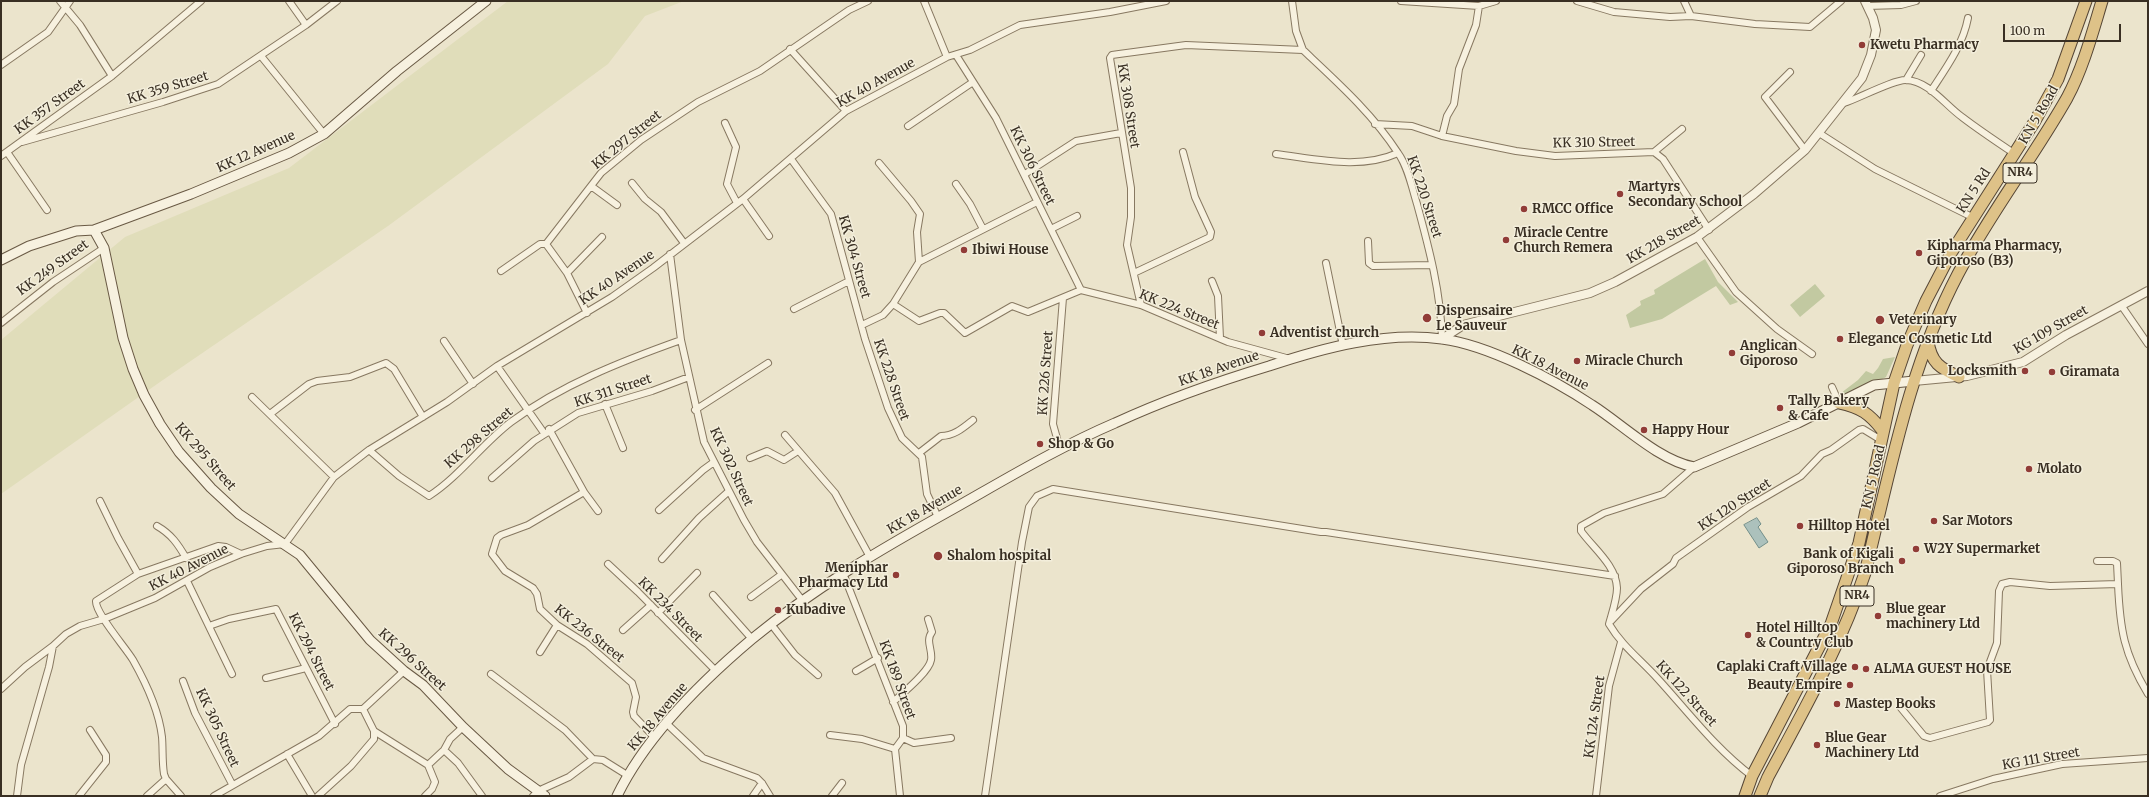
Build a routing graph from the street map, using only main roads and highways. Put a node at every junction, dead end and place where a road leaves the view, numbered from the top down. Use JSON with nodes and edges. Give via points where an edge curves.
{"nodes":[{"id":1,"x":486,"y":1,"type":"edge"},
{"id":2,"x":2077,"y":1,"type":"edge"},
{"id":3,"x":2086,"y":1,"type":"edge"},
{"id":4,"x":2102,"y":1,"type":"edge"},
{"id":5,"x":2082,"y":16,"type":"junction"},
{"id":6,"x":94,"y":230,"type":"junction"},
{"id":7,"x":104,"y":248,"type":"joint"},
{"id":8,"x":1,"y":260,"type":"edge"},
{"id":9,"x":1928,"y":341,"type":"junction"},
{"id":10,"x":1959,"y":377,"type":"road end"},
{"id":11,"x":1914,"y":381,"type":"junction"},
{"id":12,"x":1894,"y":383,"type":"junction"},
{"id":13,"x":1840,"y":403,"type":"junction"},
{"id":14,"x":1882,"y":436,"type":"junction"},
{"id":15,"x":285,"y":544,"type":"joint"},
{"id":16,"x":538,"y":794,"type":"edge"},
{"id":17,"x":617,"y":796,"type":"edge"},
{"id":18,"x":1745,"y":796,"type":"edge"},
{"id":19,"x":1760,"y":796,"type":"edge"}],
"edges":[{"from":1,"to":6,"type":"main road","name":"KK 12 Avenue","via":[[397,71],[324,134],[289,153],[191,194]]},
{"from":2,"to":5,"type":"highway"},
{"from":3,"to":5,"type":"highway","number":"NR4"},
{"from":4,"to":9,"type":"highway","name":"KN 5 Road","number":"NR4","via":[[2084,60],[2067,96],[1958,273]]},
{"from":5,"to":12,"type":"highway","name":"KN 5 Rd","number":"NR4","via":[[2058,79],[2015,154],[1951,253],[1926,301],[1907,344]]},
{"from":6,"to":7,"type":"main road","name":"KK 249 Street"},
{"from":6,"to":8,"type":"main road","name":"KK 12 Avenue","via":[[62,235],[28,246]]},
{"from":7,"to":15,"type":"main road","name":"KK 295 Street","via":[[127,353],[144,395],[160,424],[179,452],[211,488],[256,528]]},
{"from":9,"to":10,"type":"highway","via":[[1930,354],[1935,362]]},
{"from":9,"to":11,"type":"highway","number":"NR4"},
{"from":11,"to":12,"type":"main road"},
{"from":11,"to":19,"type":"highway","name":"KN 5 Road","number":"NR4","via":[[1903,415],[1858,596],[1827,666]]},
{"from":12,"to":13,"type":"main road","via":[[1874,385]]},
{"from":12,"to":14,"type":"highway","name":"KN 5 Road","number":"NR4"},
{"from":13,"to":14,"type":"highway","via":[[1860,408],[1874,420]]},
{"from":13,"to":17,"type":"main road","name":"KK 18 Avenue","via":[[1694,467],[1668,457],[1592,405],[1531,371],[1486,351],[1442,339],[1396,338],[1343,346],[1290,359],[1194,390],[1060,449],[938,517],[802,600],[752,639],[688,697],[627,775]]},
{"from":14,"to":18,"type":"highway","name":"KN 5 Road","number":"NR4","via":[[1859,543],[1831,624],[1752,776]]},
{"from":15,"to":16,"type":"main road","name":"KK 296 Street","via":[[300,555],[370,640],[428,690],[462,727]]}]}
